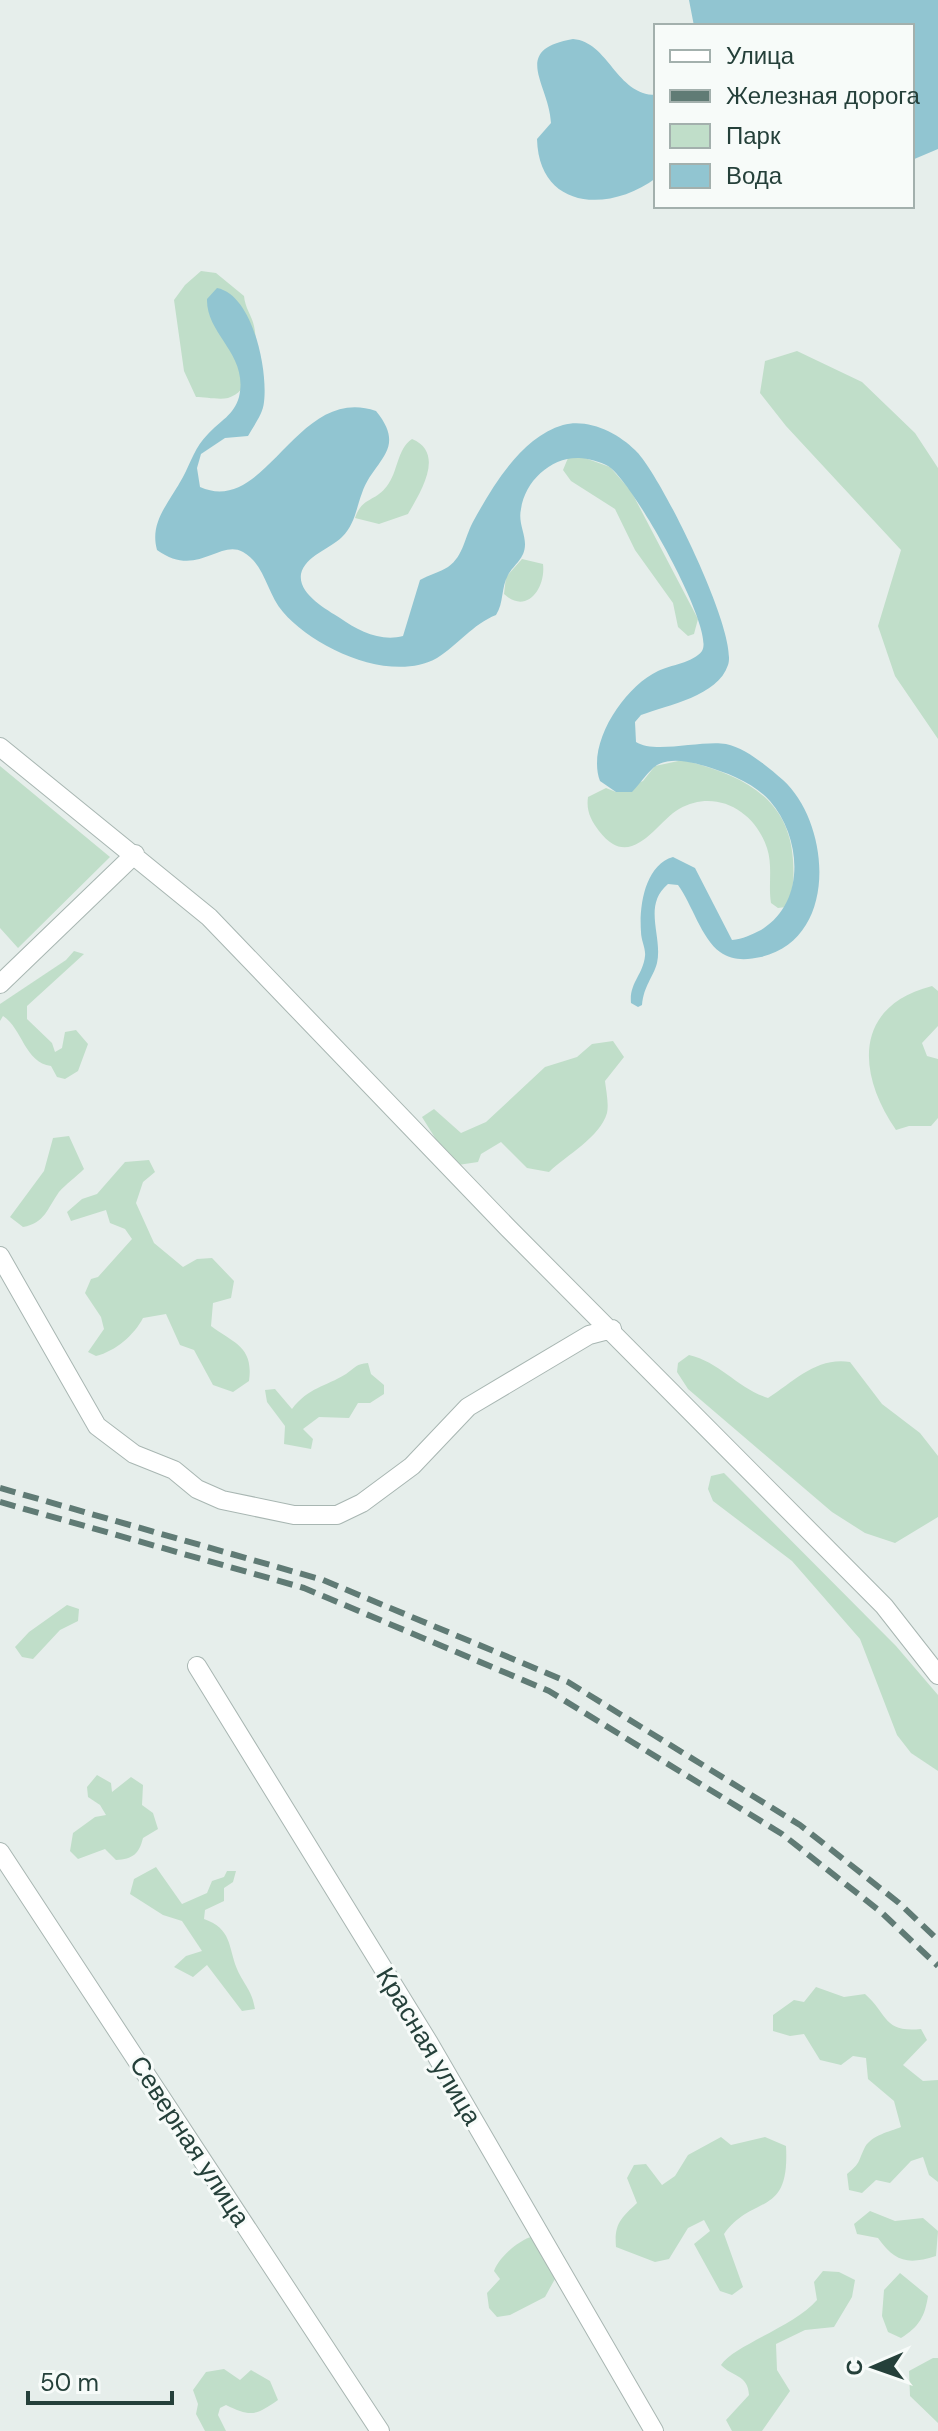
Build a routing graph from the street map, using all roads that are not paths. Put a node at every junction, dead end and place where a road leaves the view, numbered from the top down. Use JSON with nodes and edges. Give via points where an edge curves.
{"nodes":[{"id":1,"x":0,"y":747,"type":"edge"},
{"id":2,"x":135,"y":854,"type":"junction"},
{"id":3,"x":0,"y":984,"type":"edge"},
{"id":4,"x":0,"y":1256,"type":"edge"},
{"id":5,"x":612,"y":1329,"type":"junction"},
{"id":6,"x":197,"y":1666,"type":"dead end"},
{"id":7,"x":938,"y":1675,"type":"edge"},
{"id":8,"x":0,"y":1852,"type":"edge"},
{"id":9,"x":380,"y":2431,"type":"edge"},
{"id":10,"x":654,"y":2431,"type":"edge"}],
"edges":[{"from":1,"to":2,"type":"street"},
{"from":2,"to":3,"type":"street"},
{"from":2,"to":5,"type":"street","via":[[209,917]]},
{"from":4,"to":5,"type":"street","via":[[97,1426],[197,1489],[222,1500],[294,1515],[337,1515],[362,1503],[412,1466],[468,1407],[589,1335]]},
{"from":5,"to":7,"type":"street","via":[[884,1606]]},
{"from":6,"to":10,"type":"street","name":"Красная улица","via":[[429,2043]]},
{"from":8,"to":9,"type":"street","name":"Северная улица"}]}
